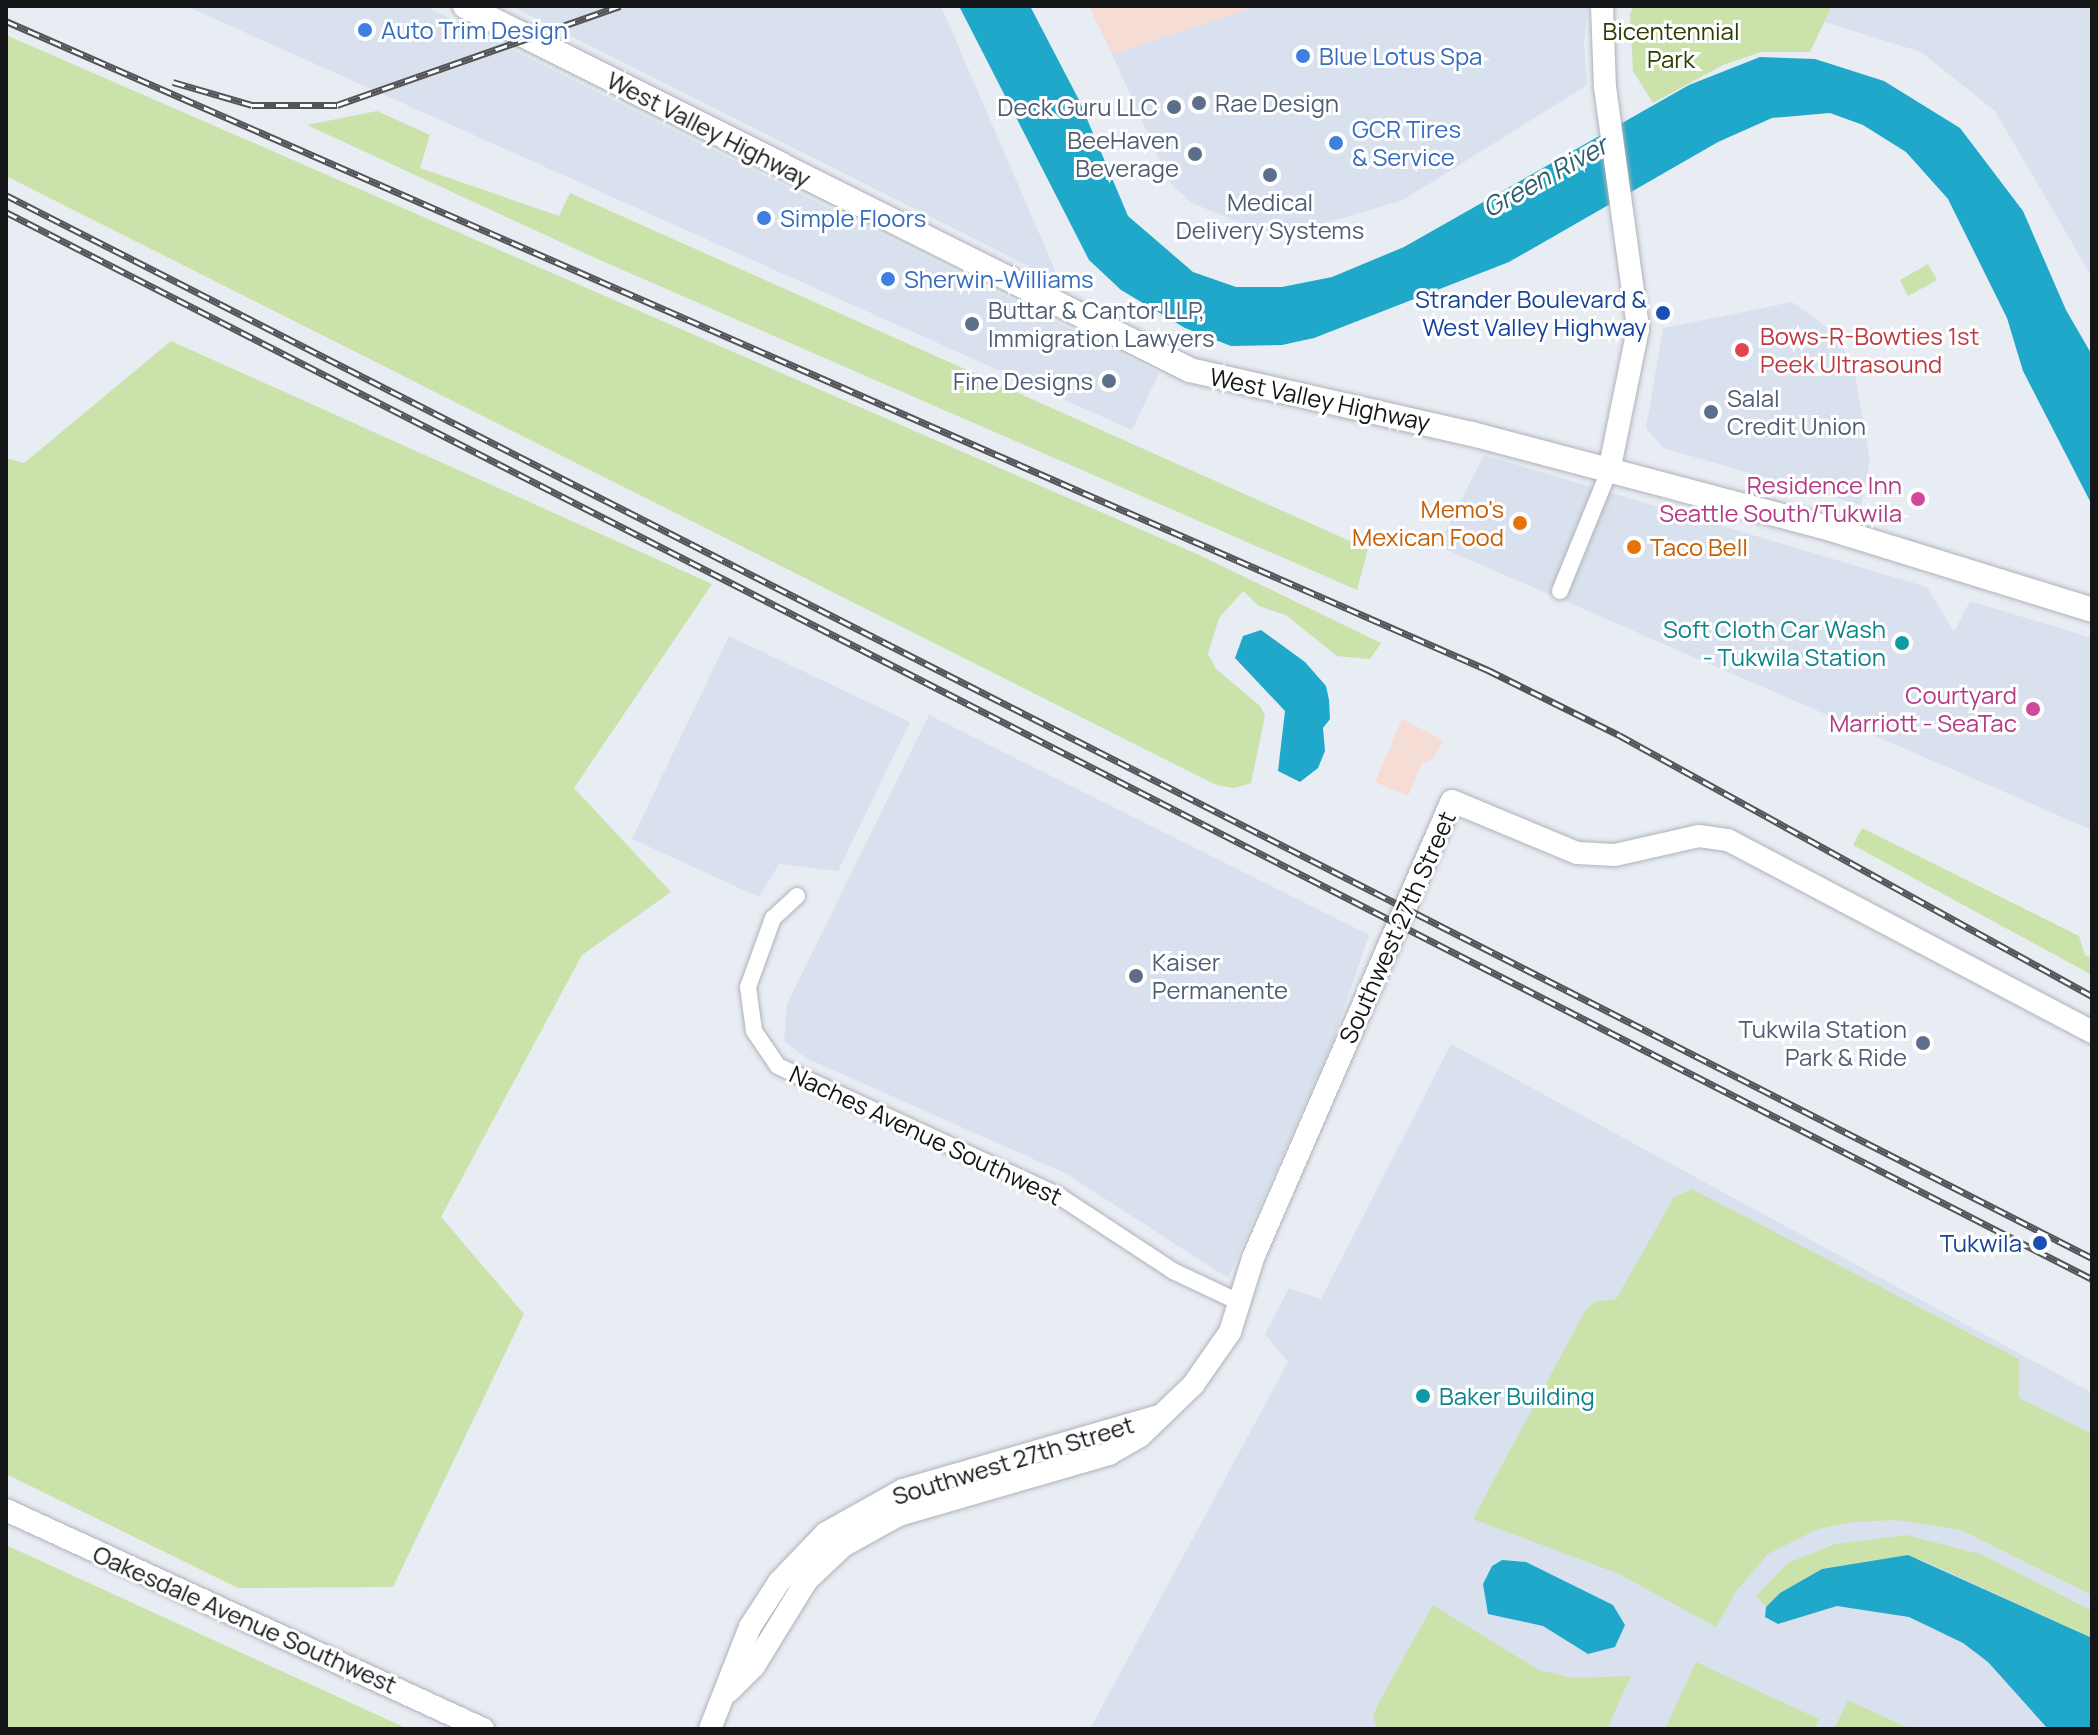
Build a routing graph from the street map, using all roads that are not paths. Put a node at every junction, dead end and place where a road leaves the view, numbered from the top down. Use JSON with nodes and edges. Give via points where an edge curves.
{"nodes":[{"id":1,"x":465,"y":6,"type":"edge"},
{"id":2,"x":1602,"y":6,"type":"edge"},
{"id":3,"x":1609,"y":471,"type":"junction"},
{"id":4,"x":1560,"y":591,"type":"dead end"},
{"id":5,"x":2092,"y":610,"type":"edge"},
{"id":6,"x":797,"y":896,"type":"dead end"},
{"id":7,"x":2092,"y":1032,"type":"edge"},
{"id":8,"x":1241,"y":1303,"type":"junction"},
{"id":9,"x":6,"y":1510,"type":"edge"},
{"id":10,"x":483,"y":1729,"type":"edge"},
{"id":11,"x":710,"y":1729,"type":"edge"}],
"edges":[{"from":1,"to":3,"type":"main road","name":"West Valley Highway","via":[[1190,370],[1432,424]]},
{"from":2,"to":3,"type":"street","via":[[1605,87],[1638,329]]},
{"from":3,"to":4,"type":"street"},
{"from":3,"to":5,"type":"main road","name":"West Valley Highway","via":[[1831,529]]},
{"from":6,"to":8,"type":"street","name":"Naches Avenue Southwest","via":[[773,918],[748,987],[754,1031],[778,1066],[1059,1196],[1173,1271]]},
{"from":7,"to":8,"type":"street","name":"Southwest 27th Street","via":[[1728,840],[1699,836],[1615,855],[1577,853],[1452,801],[1253,1258]]},
{"from":8,"to":11,"type":"street","name":"Southwest 27th Street","via":[[1212,1360],[1159,1416],[903,1490],[843,1522],[810,1548],[766,1601],[736,1655],[729,1691]]},
{"from":9,"to":10,"type":"street","name":"Oakesdale Avenue Southwest"}]}
